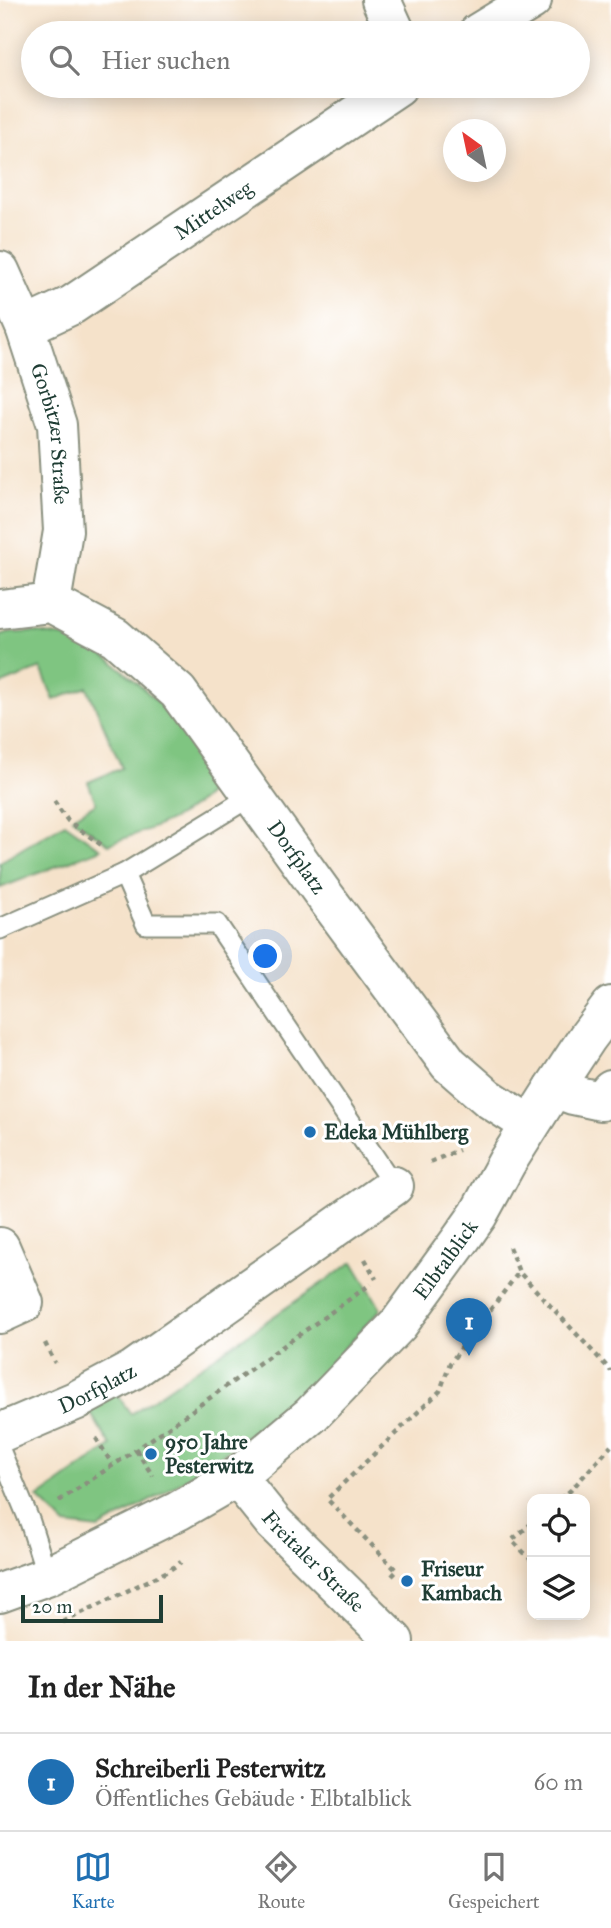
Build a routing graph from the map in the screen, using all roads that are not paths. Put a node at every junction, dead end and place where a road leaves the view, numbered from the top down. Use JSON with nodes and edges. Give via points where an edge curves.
{"nodes":[{"id":1,"x":381,"y":0,"type":"edge"},
{"id":2,"x":532,"y":0,"type":"edge"},
{"id":3,"x":391,"y":21,"type":"edge"},
{"id":4,"x":498,"y":21,"type":"edge"},
{"id":5,"x":380,"y":98,"type":"edge"},
{"id":6,"x":0,"y":271,"type":"edge"},
{"id":7,"x":25,"y":327,"type":"junction"},
{"id":8,"x":51,"y":603,"type":"junction"},
{"id":9,"x":0,"y":609,"type":"edge"},
{"id":10,"x":253,"y":795,"type":"junction"},
{"id":11,"x":124,"y":874,"type":"junction"},
{"id":12,"x":0,"y":929,"type":"edge"},
{"id":13,"x":611,"y":1006,"type":"edge"},
{"id":14,"x":554,"y":1088,"type":"junction"},
{"id":15,"x":611,"y":1089,"type":"edge"},
{"id":16,"x":530,"y":1125,"type":"junction"},
{"id":17,"x":394,"y":1186,"type":"joint"},
{"id":18,"x":0,"y":1247,"type":"edge"},
{"id":19,"x":0,"y":1314,"type":"edge"},
{"id":20,"x":0,"y":1433,"type":"edge"},
{"id":21,"x":0,"y":1450,"type":"edge"},
{"id":22,"x":237,"y":1477,"type":"junction"},
{"id":23,"x":47,"y":1576,"type":"junction"},
{"id":24,"x":0,"y":1593,"type":"edge"},
{"id":25,"x":394,"y":1641,"type":"edge"}],
"edges":[{"from":1,"to":3,"type":"street"},
{"from":2,"to":4,"type":"street"},
{"from":5,"to":7,"type":"street","name":"Mittelweg","via":[[72,305]]},
{"from":6,"to":7,"type":"street","name":"Gorbitzer Straße"},
{"from":7,"to":8,"type":"street","name":"Gorbitzer Straße","via":[[57,425],[63,531]]},
{"from":8,"to":9,"type":"street"},
{"from":8,"to":10,"type":"street","name":"Dorfplatz","via":[[115,637],[178,692]]},
{"from":10,"to":11,"type":"lane"},
{"from":10,"to":16,"type":"street","name":"Dorfplatz","via":[[449,1064],[488,1098]]},
{"from":11,"to":12,"type":"lane"},
{"from":11,"to":17,"type":"lane","via":[[146,924],[217,923]]},
{"from":13,"to":14,"type":"street","name":"Elbtalblick"},
{"from":14,"to":15,"type":"street","via":[[601,1101]]},
{"from":14,"to":16,"type":"street","name":"Elbtalblick"},
{"from":16,"to":22,"type":"street","name":"Elbtalblick","via":[[478,1215],[398,1325],[311,1415]]},
{"from":17,"to":20,"type":"street","name":"Dorfplatz","via":[[133,1370]]},
{"from":18,"to":19,"type":"street","via":[[24,1303]]},
{"from":21,"to":23,"type":"lane"},
{"from":22,"to":23,"type":"street"},
{"from":22,"to":25,"type":"street","name":"Freitaler Straße","via":[[274,1523]]},
{"from":23,"to":24,"type":"street"}]}
